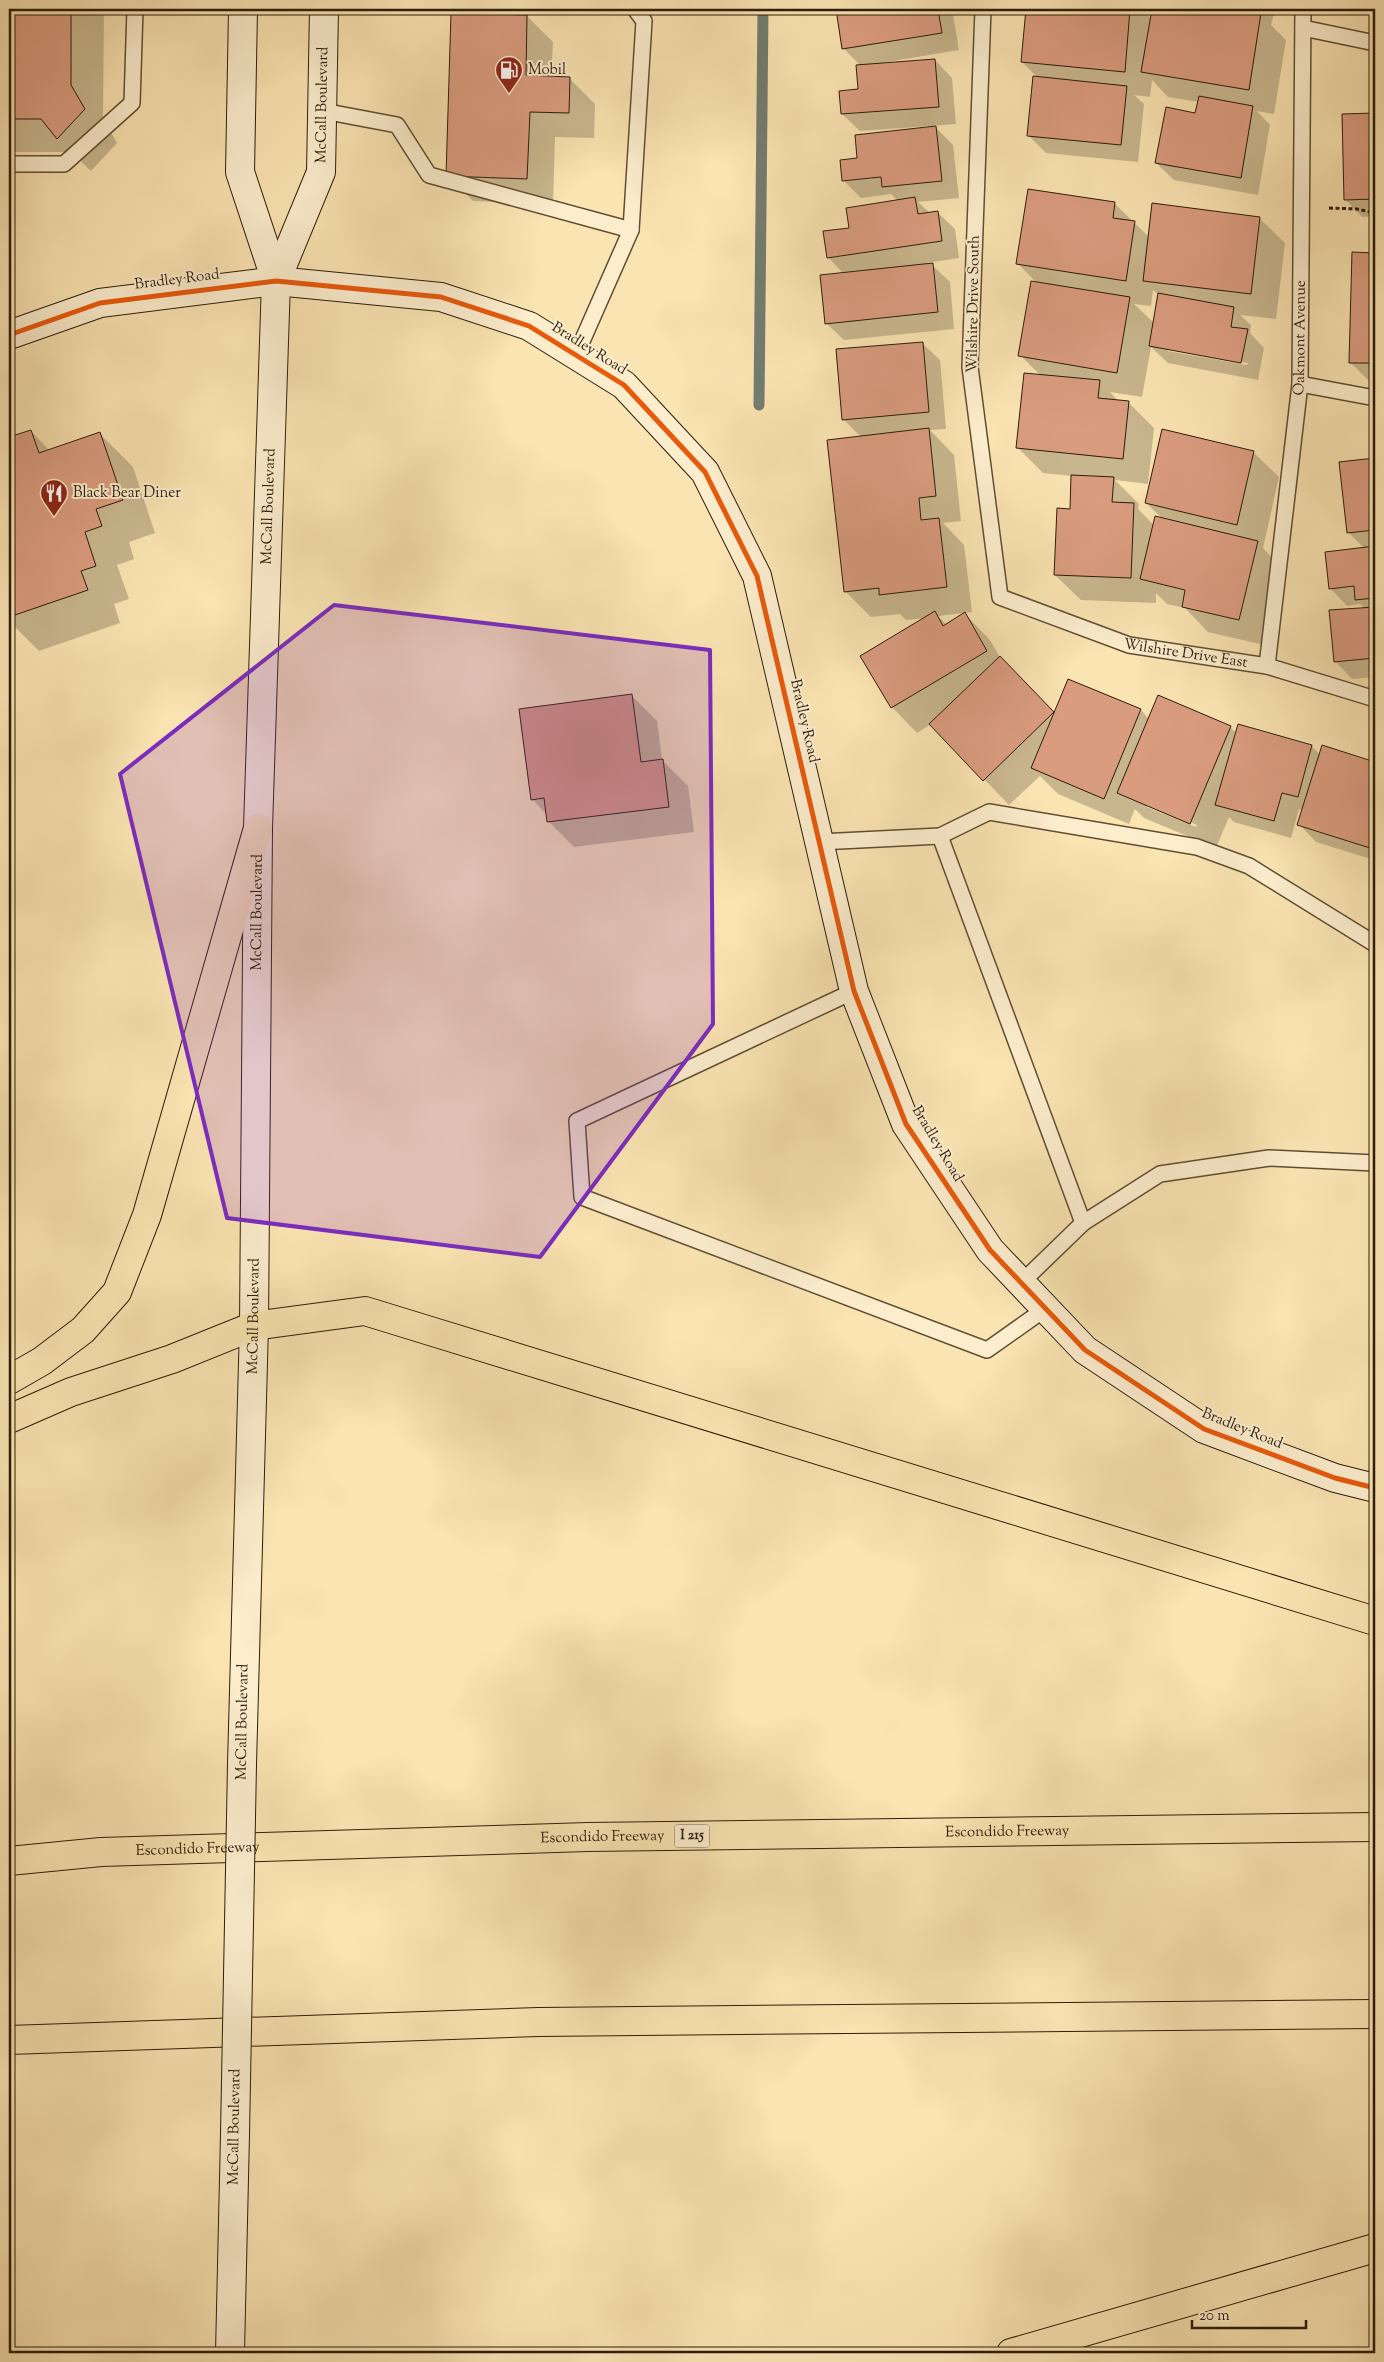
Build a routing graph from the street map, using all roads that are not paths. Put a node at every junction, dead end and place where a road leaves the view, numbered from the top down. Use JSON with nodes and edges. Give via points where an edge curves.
{"nodes":[{"id":1,"x":135,"y":9,"type":"edge"},
{"id":2,"x":243,"y":9,"type":"edge"},
{"id":3,"x":324,"y":9,"type":"edge"},
{"id":4,"x":635,"y":9,"type":"edge"},
{"id":5,"x":983,"y":9,"type":"edge"},
{"id":6,"x":1303,"y":9,"type":"edge"},
{"id":7,"x":1303,"y":28,"type":"junction"},
{"id":8,"x":1375,"y":43,"type":"edge"},
{"id":9,"x":323,"y":110,"type":"junction"},
{"id":10,"x":9,"y":164,"type":"edge"},
{"id":11,"x":630,"y":230,"type":"junction"},
{"id":12,"x":276,"y":281,"type":"junction"},
{"id":13,"x":9,"y":335,"type":"edge"},
{"id":14,"x":576,"y":355,"type":"junction"},
{"id":15,"x":1300,"y":384,"type":"junction"},
{"id":16,"x":1375,"y":398,"type":"edge"},
{"id":17,"x":1000,"y":597,"type":"joint"},
{"id":18,"x":1267,"y":666,"type":"junction"},
{"id":19,"x":1375,"y":699,"type":"edge"},
{"id":20,"x":258,"y":828,"type":"junction"},
{"id":21,"x":940,"y":836,"type":"junction"},
{"id":22,"x":819,"y":842,"type":"junction"},
{"id":23,"x":1375,"y":944,"type":"edge"},
{"id":24,"x":854,"y":991,"type":"junction"},
{"id":25,"x":1375,"y":1163,"type":"edge"},
{"id":26,"x":1083,"y":1223,"type":"junction"},
{"id":27,"x":1021,"y":1283,"type":"junction"},
{"id":28,"x":1045,"y":1309,"type":"junction"},
{"id":29,"x":254,"y":1326,"type":"junction"},
{"id":30,"x":9,"y":1380,"type":"edge"},
{"id":31,"x":9,"y":1419,"type":"edge"},
{"id":32,"x":1375,"y":1488,"type":"edge"},
{"id":33,"x":1375,"y":1621,"type":"edge"},
{"id":34,"x":1375,"y":1827,"type":"edge"},
{"id":35,"x":9,"y":1861,"type":"edge"},
{"id":36,"x":1375,"y":2014,"type":"edge"},
{"id":37,"x":9,"y":2040,"type":"edge"},
{"id":38,"x":1375,"y":2248,"type":"edge"},
{"id":39,"x":230,"y":2353,"type":"edge"},
{"id":40,"x":1011,"y":2353,"type":"edge"}],
"edges":[{"from":1,"to":10,"type":"lane","via":[[132,103],[64,164]]},
{"from":2,"to":12,"type":"main road","name":"McCall Boulevard","via":[[240,172]]},
{"from":3,"to":9,"type":"main road","name":"McCall Boulevard"},
{"from":4,"to":11,"type":"lane","via":[[644,21]]},
{"from":5,"to":17,"type":"lane","name":"Wilshire Drive South","via":[[970,367]]},
{"from":6,"to":7,"type":"lane","name":"Oakmont Avenue"},
{"from":7,"to":8,"type":"lane"},
{"from":7,"to":15,"type":"lane","name":"Oakmont Avenue"},
{"from":9,"to":11,"type":"lane","via":[[397,125],[430,175]]},
{"from":9,"to":12,"type":"main road","name":"McCall Boulevard","via":[[321,172]]},
{"from":11,"to":14,"type":"lane"},
{"from":12,"to":13,"type":"main road","name":"Bradley Road","via":[[100,303]]},
{"from":12,"to":14,"type":"main road","name":"Bradley Road","via":[[441,297],[529,326]]},
{"from":12,"to":20,"type":"main road","name":"McCall Boulevard"},
{"from":14,"to":22,"type":"main road","name":"Bradley Road","via":[[624,385],[705,472],[757,576]]},
{"from":15,"to":16,"type":"lane"},
{"from":15,"to":18,"type":"lane","name":"Oakmont Avenue"},
{"from":17,"to":18,"type":"lane","name":"Wilshire Drive East","via":[[1129,645]]},
{"from":18,"to":19,"type":"lane","name":"Wilshire Drive East"},
{"from":20,"to":29,"type":"main road","name":"McCall Boulevard"},
{"from":20,"to":30,"type":"highway","via":[[147,1215],[116,1292],[83,1330],[42,1361]]},
{"from":21,"to":22,"type":"lane"},
{"from":21,"to":23,"type":"lane","via":[[989,812],[1197,847],[1249,866]]},
{"from":21,"to":26,"type":"lane"},
{"from":22,"to":24,"type":"main road","name":"Bradley Road"},
{"from":24,"to":27,"type":"main road","name":"Bradley Road","via":[[906,1124],[990,1250]]},
{"from":24,"to":28,"type":"lane","via":[[577,1121],[582,1197],[987,1350]]},
{"from":25,"to":26,"type":"lane","via":[[1269,1158],[1160,1174]]},
{"from":26,"to":27,"type":"lane"},
{"from":27,"to":28,"type":"main road","name":"Bradley Road"},
{"from":28,"to":32,"type":"main road","name":"Bradley Road","via":[[1085,1350],[1204,1429],[1335,1478]]},
{"from":29,"to":31,"type":"highway","via":[[172,1359],[71,1392]]},
{"from":29,"to":33,"type":"highway","via":[[365,1311]]},
{"from":29,"to":39,"type":"main road","name":"McCall Boulevard","bridge":true},
{"from":34,"to":35,"type":"highway","name":"Escondido Freeway","number":"I 215","via":[[588,1837],[102,1852]]},
{"from":36,"to":37,"type":"highway","via":[[538,2022]]},
{"from":38,"to":40,"type":"highway"}]}
